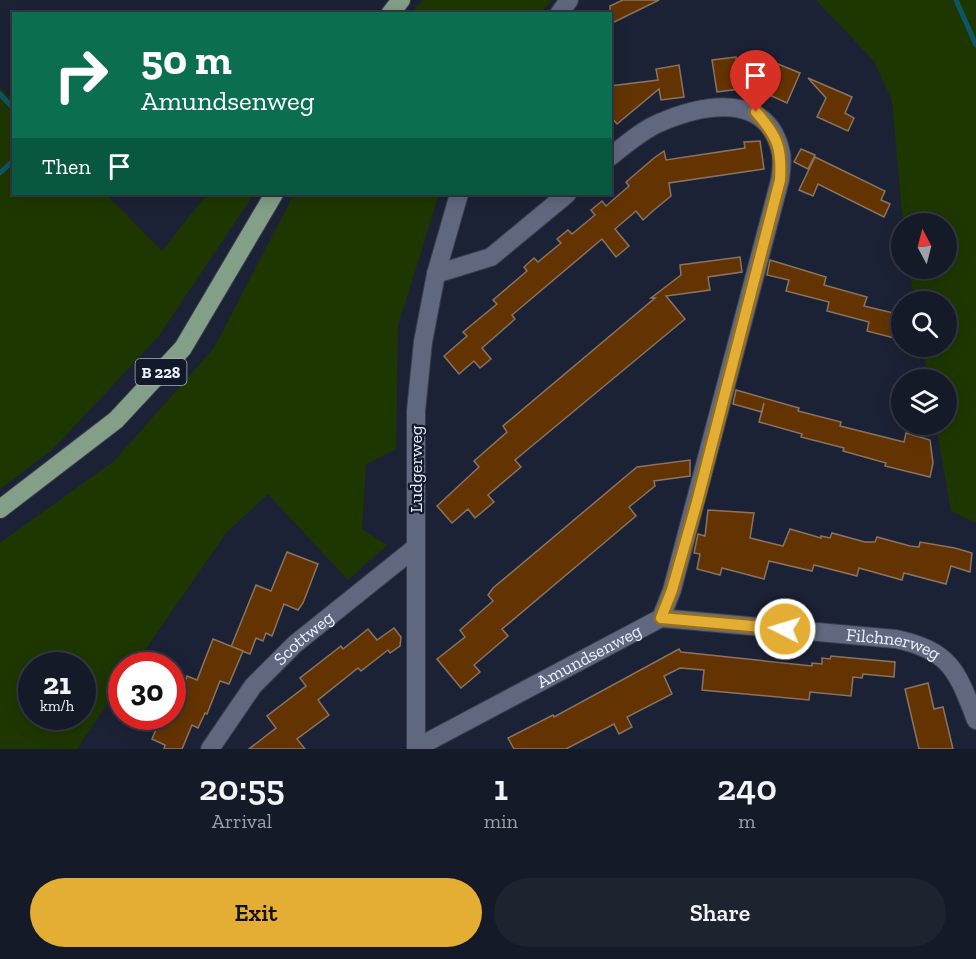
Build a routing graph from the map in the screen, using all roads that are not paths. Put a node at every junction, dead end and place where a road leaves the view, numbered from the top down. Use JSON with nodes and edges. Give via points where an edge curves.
{"nodes":[{"id":1,"x":612,"y":156,"type":"edge"},
{"id":2,"x":273,"y":195,"type":"edge"},
{"id":3,"x":459,"y":195,"type":"edge"},
{"id":4,"x":566,"y":195,"type":"edge"},
{"id":5,"x":436,"y":274,"type":"junction"},
{"id":6,"x":0,"y":509,"type":"edge"},
{"id":7,"x":416,"y":547,"type":"junction"},
{"id":8,"x":661,"y":618,"type":"junction"},
{"id":9,"x":976,"y":720,"type":"edge"},
{"id":10,"x":416,"y":748,"type":"edge"},
{"id":11,"x":210,"y":749,"type":"edge"}],
"edges":[{"from":1,"to":8,"type":"street","name":"Amundsenweg","via":[[658,123],[700,109],[729,107],[756,112],[773,131],[782,154],[766,239]]},
{"from":2,"to":6,"type":"main road","number":"B 228","via":[[183,348],[116,420]]},
{"from":3,"to":5,"type":"street","name":"Ludgerweg"},
{"from":4,"to":5,"type":"street","via":[[491,257]]},
{"from":5,"to":7,"type":"street","name":"Ludgerweg","via":[[423,342],[416,411]]},
{"from":7,"to":10,"type":"street","name":"Ludgerweg"},
{"from":7,"to":11,"type":"street","name":"Scottweg","via":[[295,644],[253,686]]},
{"from":8,"to":9,"type":"street","name":"Filchnerweg","via":[[896,639],[923,645],[938,653],[954,671]]},
{"from":8,"to":10,"type":"street","name":"Amundsenweg"}]}
